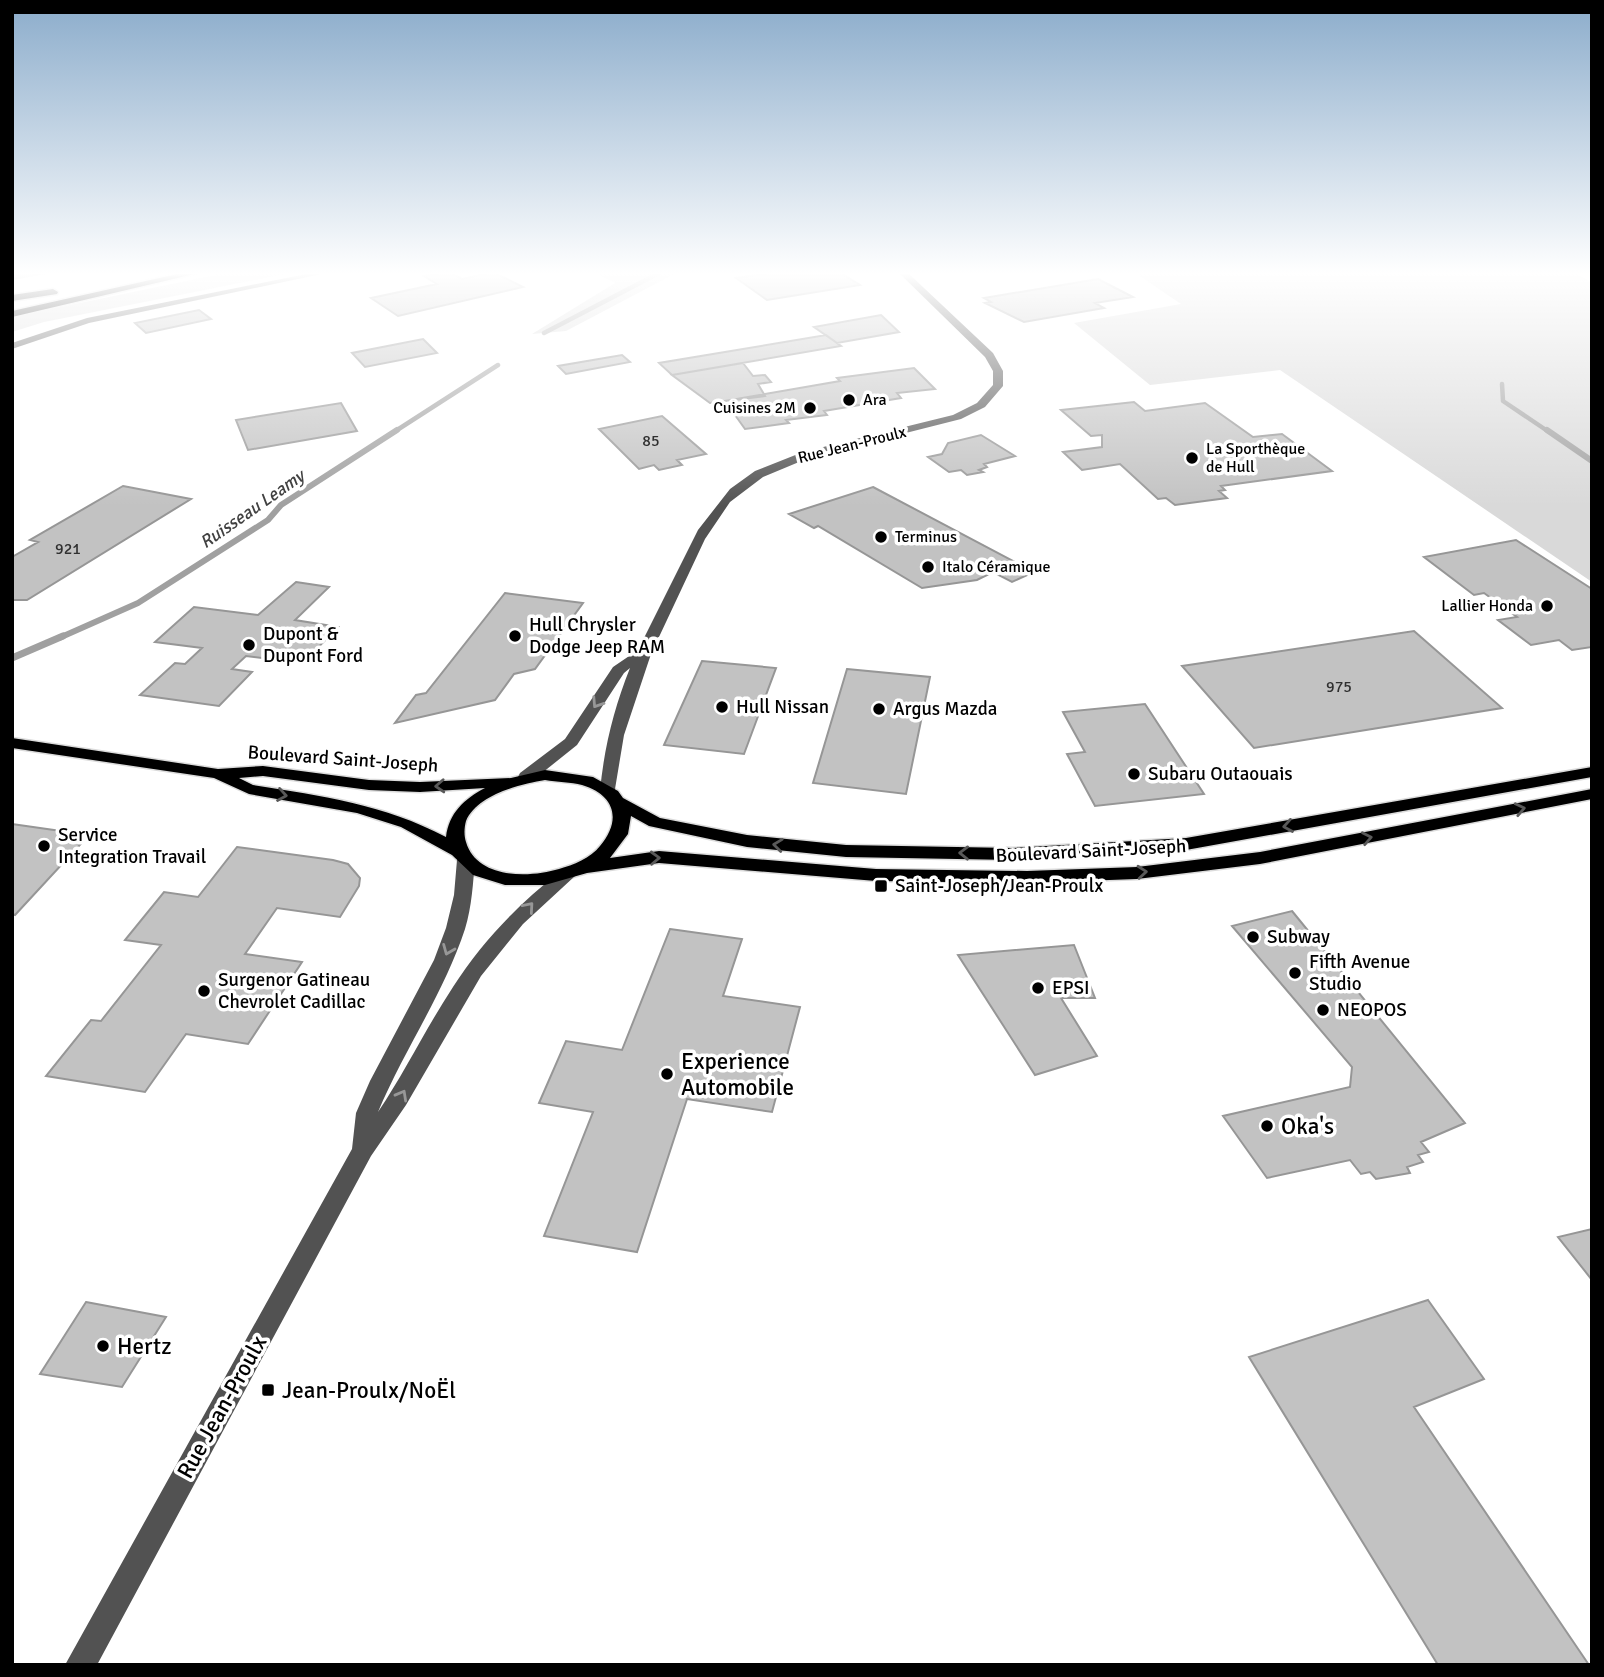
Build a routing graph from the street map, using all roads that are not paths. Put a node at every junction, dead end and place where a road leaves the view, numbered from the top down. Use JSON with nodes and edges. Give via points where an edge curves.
{"nodes":[{"id":1,"x":983,"y":350,"type":"edge"},
{"id":2,"x":642,"y":653,"type":"junction"},
{"id":3,"x":12,"y":743,"type":"edge"},
{"id":4,"x":1592,"y":772,"type":"edge"},
{"id":5,"x":218,"y":774,"type":"junction"},
{"id":6,"x":526,"y":778,"type":"junction"},
{"id":7,"x":508,"y":782,"type":"junction"},
{"id":8,"x":1592,"y":794,"type":"edge"},
{"id":9,"x":613,"y":797,"type":"junction"},
{"id":10,"x":462,"y":856,"type":"junction"},
{"id":11,"x":588,"y":867,"type":"junction"},
{"id":12,"x":566,"y":876,"type":"junction"},
{"id":13,"x":363,"y":1150,"type":"junction"},
{"id":14,"x":80,"y":1665,"type":"edge"}],
"edges":[{"from":1,"to":2,"type":"street","name":"Rue Jean-Proulx","via":[[999,374],[995,392],[981,405],[957,416],[801,457],[748,481],[724,501]]},
{"from":2,"to":6,"type":"street","name":"Rue Jean-Proulx","one_way":true,"via":[[618,670],[571,742]]},
{"from":2,"to":9,"type":"street","name":"Rue Jean-Proulx","via":[[616,729]]},
{"from":3,"to":5,"type":"main road","name":"Boulevard Saint-Joseph"},
{"from":4,"to":9,"type":"main road","name":"Boulevard Saint-Joseph","one_way":true,"via":[[1186,844],[1012,854],[846,851],[747,841],[655,822]]},
{"from":7,"to":5,"type":"main road","name":"Boulevard Saint-Joseph","one_way":true,"via":[[407,787],[263,771]]},
{"from":5,"to":10,"type":"main road","name":"Boulevard Saint-Joseph","one_way":true,"via":[[248,789],[359,808],[407,823]]},
{"from":6,"to":7,"type":"main road"},
{"from":6,"to":9,"type":"main road","via":[[580,778]]},
{"from":7,"to":10,"type":"main road","via":[[470,804],[460,820],[456,835]]},
{"from":11,"to":8,"type":"main road","name":"Boulevard Saint-Joseph","one_way":true,"via":[[659,857],[876,876],[1137,873],[1261,858]]},
{"from":9,"to":11,"type":"main road","via":[[624,818],[620,836]]},
{"from":10,"to":12,"type":"main road","via":[[482,872],[500,878]]},
{"from":10,"to":13,"type":"street","name":"Rue Jean-Proulx","one_way":true,"via":[[464,903],[457,927],[438,975],[405,1030],[366,1115]]},
{"from":11,"to":12,"type":"main road"},
{"from":13,"to":12,"type":"street","name":"Rue Jean-Proulx","one_way":true,"via":[[388,1119],[476,968],[540,895]]},
{"from":13,"to":14,"type":"street","name":"Rue Jean-Proulx"}]}
